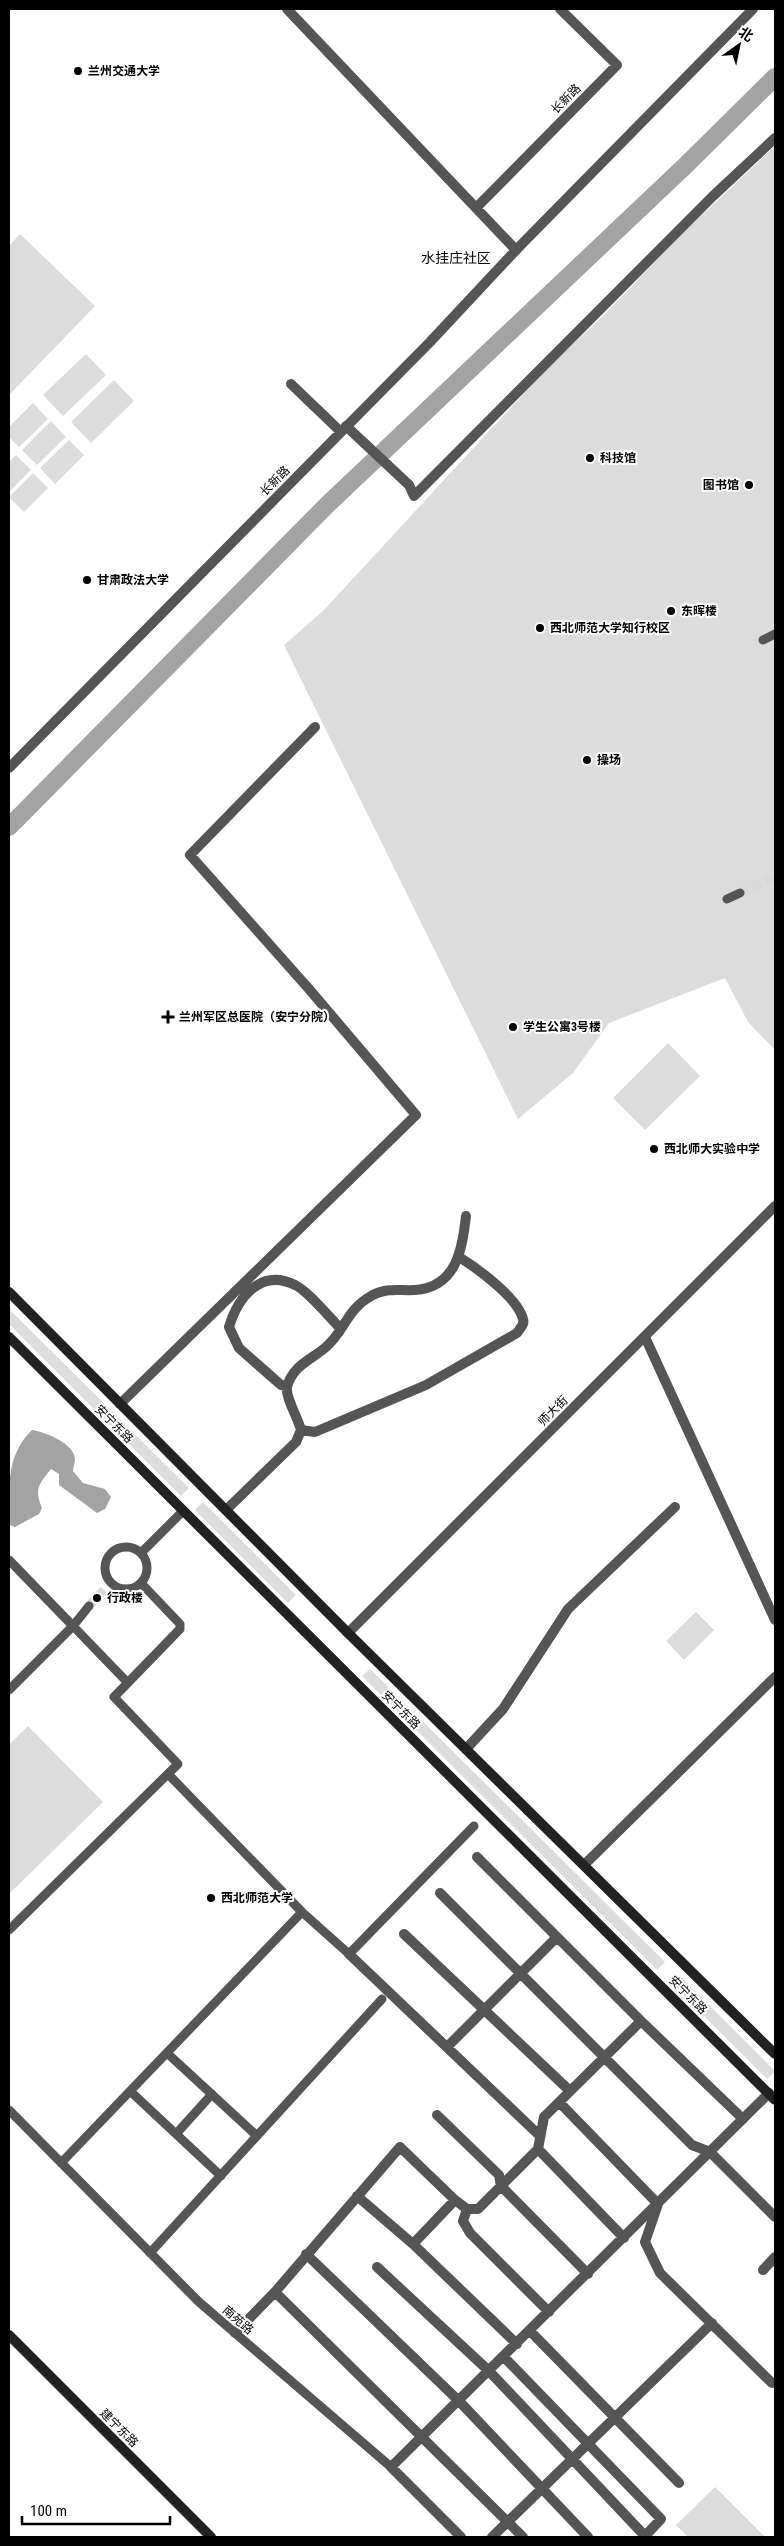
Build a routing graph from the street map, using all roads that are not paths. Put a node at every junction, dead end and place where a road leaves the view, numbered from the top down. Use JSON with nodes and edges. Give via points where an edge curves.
{"nodes":[{"id":1,"x":287,"y":9,"type":"edge"},
{"id":2,"x":560,"y":9,"type":"edge"},
{"id":3,"x":753,"y":9,"type":"edge"},
{"id":4,"x":775,"y":138,"type":"edge"},
{"id":5,"x":476,"y":208,"type":"junction"},
{"id":6,"x":516,"y":250,"type":"junction"},
{"id":7,"x":291,"y":384,"type":"dead end"},
{"id":8,"x":343,"y":429,"type":"junction"},
{"id":9,"x":775,"y":634,"type":"edge"},
{"id":10,"x":763,"y":640,"type":"dead end"},
{"id":11,"x":315,"y":728,"type":"dead end"},
{"id":12,"x":9,"y":768,"type":"edge"},
{"id":13,"x":740,"y":893,"type":"tunnel mouth"},
{"id":14,"x":727,"y":899,"type":"dead end"},
{"id":15,"x":775,"y":1206,"type":"edge"},
{"id":16,"x":466,"y":1216,"type":"dead end"},
{"id":17,"x":459,"y":1258,"type":"junction"},
{"id":18,"x":9,"y":1292,"type":"edge"},
{"id":19,"x":340,"y":1328,"type":"junction"},
{"id":20,"x":645,"y":1337,"type":"junction"},
{"id":21,"x":9,"y":1338,"type":"edge"},
{"id":22,"x":287,"y":1386,"type":"junction"},
{"id":23,"x":120,"y":1404,"type":"junction"},
{"id":24,"x":301,"y":1430,"type":"junction"},
{"id":25,"x":675,"y":1507,"type":"dead end"},
{"id":26,"x":226,"y":1510,"type":"junction"},
{"id":27,"x":183,"y":1511,"type":"junction"},
{"id":28,"x":141,"y":1553,"type":"junction"},
{"id":29,"x":9,"y":1560,"type":"edge"},
{"id":30,"x":141,"y":1583,"type":"junction"},
{"id":31,"x":89,"y":1606,"type":"tunnel mouth"},
{"id":32,"x":775,"y":1620,"type":"edge"},
{"id":33,"x":73,"y":1626,"type":"junction"},
{"id":34,"x":348,"y":1633,"type":"junction"},
{"id":35,"x":775,"y":1676,"type":"edge"},
{"id":36,"x":128,"y":1683,"type":"junction"},
{"id":37,"x":9,"y":1690,"type":"edge"},
{"id":38,"x":466,"y":1749,"type":"junction"},
{"id":39,"x":168,"y":1774,"type":"junction"},
{"id":40,"x":474,"y":1826,"type":"dead end"},
{"id":41,"x":477,"y":1857,"type":"dead end"},
{"id":42,"x":584,"y":1865,"type":"junction"},
{"id":43,"x":440,"y":1893,"type":"dead end"},
{"id":44,"x":302,"y":1912,"type":"junction"},
{"id":45,"x":9,"y":1930,"type":"edge"},
{"id":46,"x":404,"y":1934,"type":"dead end"},
{"id":47,"x":557,"y":1937,"type":"junction"},
{"id":48,"x":349,"y":1954,"type":"junction"},
{"id":49,"x":521,"y":1973,"type":"junction"},
{"id":50,"x":382,"y":1999,"type":"dead end"},
{"id":51,"x":484,"y":2010,"type":"junction"},
{"id":52,"x":641,"y":2021,"type":"junction"},
{"id":53,"x":448,"y":2046,"type":"junction"},
{"id":54,"x":167,"y":2053,"type":"junction"},
{"id":55,"x":775,"y":2054,"type":"edge"},
{"id":56,"x":605,"y":2057,"type":"junction"},
{"id":57,"x":130,"y":2091,"type":"junction"},
{"id":58,"x":570,"y":2091,"type":"junction"},
{"id":59,"x":212,"y":2094,"type":"junction"},
{"id":60,"x":772,"y":2097,"type":"edge"},
{"id":61,"x":560,"y":2102,"type":"junction"},
{"id":62,"x":9,"y":2110,"type":"edge"},
{"id":63,"x":437,"y":2115,"type":"dead end"},
{"id":64,"x":743,"y":2119,"type":"junction"},
{"id":65,"x":176,"y":2134,"type":"junction"},
{"id":66,"x":257,"y":2136,"type":"junction"},
{"id":67,"x":540,"y":2136,"type":"junction"},
{"id":68,"x":538,"y":2149,"type":"junction"},
{"id":69,"x":710,"y":2152,"type":"junction"},
{"id":70,"x":61,"y":2163,"type":"junction"},
{"id":71,"x":221,"y":2176,"type":"junction"},
{"id":72,"x":501,"y":2186,"type":"junction"},
{"id":73,"x":357,"y":2196,"type":"junction"},
{"id":74,"x":455,"y":2200,"type":"junction"},
{"id":75,"x":658,"y":2204,"type":"junction"},
{"id":76,"x":467,"y":2209,"type":"junction"},
{"id":77,"x":775,"y":2216,"type":"edge"},
{"id":78,"x":624,"y":2238,"type":"junction"},
{"id":79,"x":413,"y":2244,"type":"junction"},
{"id":80,"x":150,"y":2253,"type":"junction"},
{"id":81,"x":306,"y":2254,"type":"junction"},
{"id":82,"x":775,"y":2257,"type":"edge"},
{"id":83,"x":377,"y":2266,"type":"dead end"},
{"id":84,"x":762,"y":2270,"type":"dead end"},
{"id":85,"x":588,"y":2274,"type":"junction"},
{"id":86,"x":275,"y":2292,"type":"junction"},
{"id":87,"x":549,"y":2312,"type":"junction"},
{"id":88,"x":712,"y":2323,"type":"junction"},
{"id":89,"x":530,"y":2332,"type":"junction"},
{"id":90,"x":235,"y":2333,"type":"junction"},
{"id":91,"x":9,"y":2336,"type":"edge"},
{"id":92,"x":517,"y":2344,"type":"junction"},
{"id":93,"x":504,"y":2358,"type":"junction"},
{"id":94,"x":489,"y":2372,"type":"junction"},
{"id":95,"x":772,"y":2382,"type":"dead end"},
{"id":96,"x":459,"y":2400,"type":"junction"},
{"id":97,"x":614,"y":2417,"type":"junction"},
{"id":98,"x":423,"y":2436,"type":"junction"},
{"id":99,"x":588,"y":2443,"type":"junction"},
{"id":100,"x":572,"y":2459,"type":"junction"},
{"id":101,"x":391,"y":2467,"type":"junction"},
{"id":102,"x":679,"y":2482,"type":"dead end"},
{"id":103,"x":542,"y":2488,"type":"junction"},
{"id":104,"x":508,"y":2522,"type":"junction"},
{"id":105,"x":644,"y":2536,"type":"edge"},
{"id":106,"x":211,"y":2537,"type":"edge"},
{"id":107,"x":461,"y":2537,"type":"edge"},
{"id":108,"x":492,"y":2537,"type":"edge"},
{"id":109,"x":523,"y":2537,"type":"edge"},
{"id":110,"x":588,"y":2537,"type":"edge"}],
"edges":[{"from":1,"to":5,"type":"street"},
{"from":2,"to":5,"type":"street","name":"长新路","via":[[617,65]]},
{"from":3,"to":6,"type":"street","name":"长新路"},
{"from":4,"to":8,"type":"street","via":[[414,496],[409,485]]},
{"from":5,"to":6,"type":"street"},
{"from":6,"to":8,"type":"street","name":"长新路"},
{"from":7,"to":8,"type":"street"},
{"from":8,"to":12,"type":"street","name":"长新路"},
{"from":9,"to":10,"type":"street"},
{"from":11,"to":23,"type":"street","via":[[190,855],[416,1115]]},
{"from":13,"to":14,"type":"street"},
{"from":15,"to":20,"type":"street","name":"师大街"},
{"from":16,"to":17,"type":"street"},
{"from":17,"to":19,"type":"street","via":[[443,1279],[430,1287],[389,1289],[372,1295],[353,1308]]},
{"from":17,"to":24,"type":"street","via":[[480,1270],[515,1306],[523,1318],[518,1332],[426,1385],[315,1432]]},
{"from":18,"to":23,"type":"main road","name":"安宁东路"},
{"from":19,"to":22,"type":"street","via":[[326,1348],[298,1366]]},
{"from":19,"to":22,"type":"street","via":[[297,1285],[276,1278],[254,1286],[235,1307],[229,1327],[239,1348],[281,1385]]},
{"from":20,"to":32,"type":"street"},
{"from":20,"to":34,"type":"street","name":"师大街"},
{"from":21,"to":27,"type":"main road","name":"安宁东路"},
{"from":22,"to":24,"type":"street","via":[[287,1396]]},
{"from":23,"to":26,"type":"main road","name":"安宁东路"},
{"from":24,"to":26,"type":"street","via":[[296,1442]]},
{"from":25,"to":38,"type":"street","via":[[568,1609],[503,1709]]},
{"from":26,"to":34,"type":"main road","name":"安宁东路"},
{"from":27,"to":28,"type":"street"},
{"from":27,"to":60,"type":"main road","name":"安宁东路"},
{"from":28,"to":30,"type":"street","via":[[147,1568]]},
{"from":28,"to":30,"type":"street","via":[[126,1547],[118,1548],[110,1553],[104,1568],[107,1587],[126,1590]]},
{"from":29,"to":33,"type":"street"},
{"from":30,"to":36,"type":"street","via":[[180,1624],[180,1629]]},
{"from":31,"to":33,"type":"street"},
{"from":33,"to":36,"type":"street"},
{"from":33,"to":37,"type":"street"},
{"from":34,"to":38,"type":"main road","name":"安宁东路"},
{"from":35,"to":42,"type":"street"},
{"from":36,"to":39,"type":"street","via":[[114,1697],[178,1764]]},
{"from":38,"to":42,"type":"main road","name":"安宁东路"},
{"from":39,"to":44,"type":"street"},
{"from":39,"to":45,"type":"street"},
{"from":40,"to":48,"type":"street"},
{"from":41,"to":47,"type":"street"},
{"from":42,"to":55,"type":"main road","name":"安宁东路"},
{"from":43,"to":49,"type":"street"},
{"from":44,"to":48,"type":"street"},
{"from":44,"to":54,"type":"street"},
{"from":46,"to":51,"type":"street"},
{"from":47,"to":49,"type":"street"},
{"from":47,"to":52,"type":"street"},
{"from":48,"to":53,"type":"street"},
{"from":49,"to":51,"type":"street"},
{"from":49,"to":56,"type":"street"},
{"from":50,"to":66,"type":"street"},
{"from":51,"to":53,"type":"street"},
{"from":51,"to":58,"type":"street"},
{"from":52,"to":56,"type":"street"},
{"from":52,"to":64,"type":"street"},
{"from":53,"to":67,"type":"street"},
{"from":54,"to":57,"type":"street"},
{"from":54,"to":59,"type":"street"},
{"from":56,"to":58,"type":"street"},
{"from":56,"to":69,"type":"street","via":[[692,2145]]},
{"from":57,"to":65,"type":"street"},
{"from":57,"to":70,"type":"street"},
{"from":58,"to":61,"type":"street"},
{"from":59,"to":65,"type":"street"},
{"from":59,"to":66,"type":"street"},
{"from":60,"to":64,"type":"street"},
{"from":61,"to":67,"type":"street","via":[[544,2118]]},
{"from":61,"to":75,"type":"street"},
{"from":62,"to":70,"type":"street","name":"南苑路"},
{"from":63,"to":72,"type":"street","via":[[499,2175]]},
{"from":64,"to":69,"type":"street"},
{"from":65,"to":71,"type":"street"},
{"from":66,"to":71,"type":"street"},
{"from":67,"to":68,"type":"street"},
{"from":68,"to":72,"type":"street"},
{"from":68,"to":78,"type":"street"},
{"from":69,"to":75,"type":"street"},
{"from":69,"to":77,"type":"street"},
{"from":70,"to":80,"type":"street","name":"南苑路"},
{"from":71,"to":80,"type":"street"},
{"from":72,"to":76,"type":"street","via":[[478,2209]]},
{"from":72,"to":85,"type":"street"},
{"from":73,"to":74,"type":"street","via":[[400,2147]]},
{"from":73,"to":79,"type":"street"},
{"from":73,"to":81,"type":"street"},
{"from":74,"to":76,"type":"street"},
{"from":74,"to":79,"type":"street"},
{"from":75,"to":78,"type":"street"},
{"from":75,"to":88,"type":"street","via":[[646,2242],[660,2273]]},
{"from":76,"to":87,"type":"street","via":[[463,2221],[470,2233]]},
{"from":78,"to":85,"type":"street"},
{"from":79,"to":92,"type":"street"},
{"from":80,"to":90,"type":"street","name":"南苑路"},
{"from":81,"to":86,"type":"street"},
{"from":81,"to":96,"type":"street"},
{"from":82,"to":84,"type":"street"},
{"from":83,"to":94,"type":"street"},
{"from":85,"to":87,"type":"street"},
{"from":86,"to":90,"type":"street"},
{"from":86,"to":98,"type":"street"},
{"from":87,"to":89,"type":"street"},
{"from":88,"to":95,"type":"street"},
{"from":88,"to":97,"type":"street"},
{"from":89,"to":92,"type":"street"},
{"from":89,"to":97,"type":"street"},
{"from":90,"to":101,"type":"street","name":"南苑路"},
{"from":91,"to":106,"type":"main road","name":"建宁东路"},
{"from":92,"to":93,"type":"street"},
{"from":93,"to":94,"type":"street"},
{"from":93,"to":99,"type":"street"},
{"from":94,"to":96,"type":"street"},
{"from":94,"to":100,"type":"street"},
{"from":96,"to":98,"type":"street"},
{"from":96,"to":103,"type":"street"},
{"from":97,"to":99,"type":"street"},
{"from":97,"to":102,"type":"street"},
{"from":98,"to":101,"type":"street"},
{"from":98,"to":104,"type":"street"},
{"from":99,"to":100,"type":"street"},
{"from":99,"to":105,"type":"street","via":[[661,2519]]},
{"from":100,"to":103,"type":"street"},
{"from":100,"to":105,"type":"street"},
{"from":101,"to":107,"type":"street","name":"南苑路"},
{"from":103,"to":104,"type":"street"},
{"from":103,"to":110,"type":"street"},
{"from":104,"to":108,"type":"street"},
{"from":104,"to":109,"type":"street"}]}
